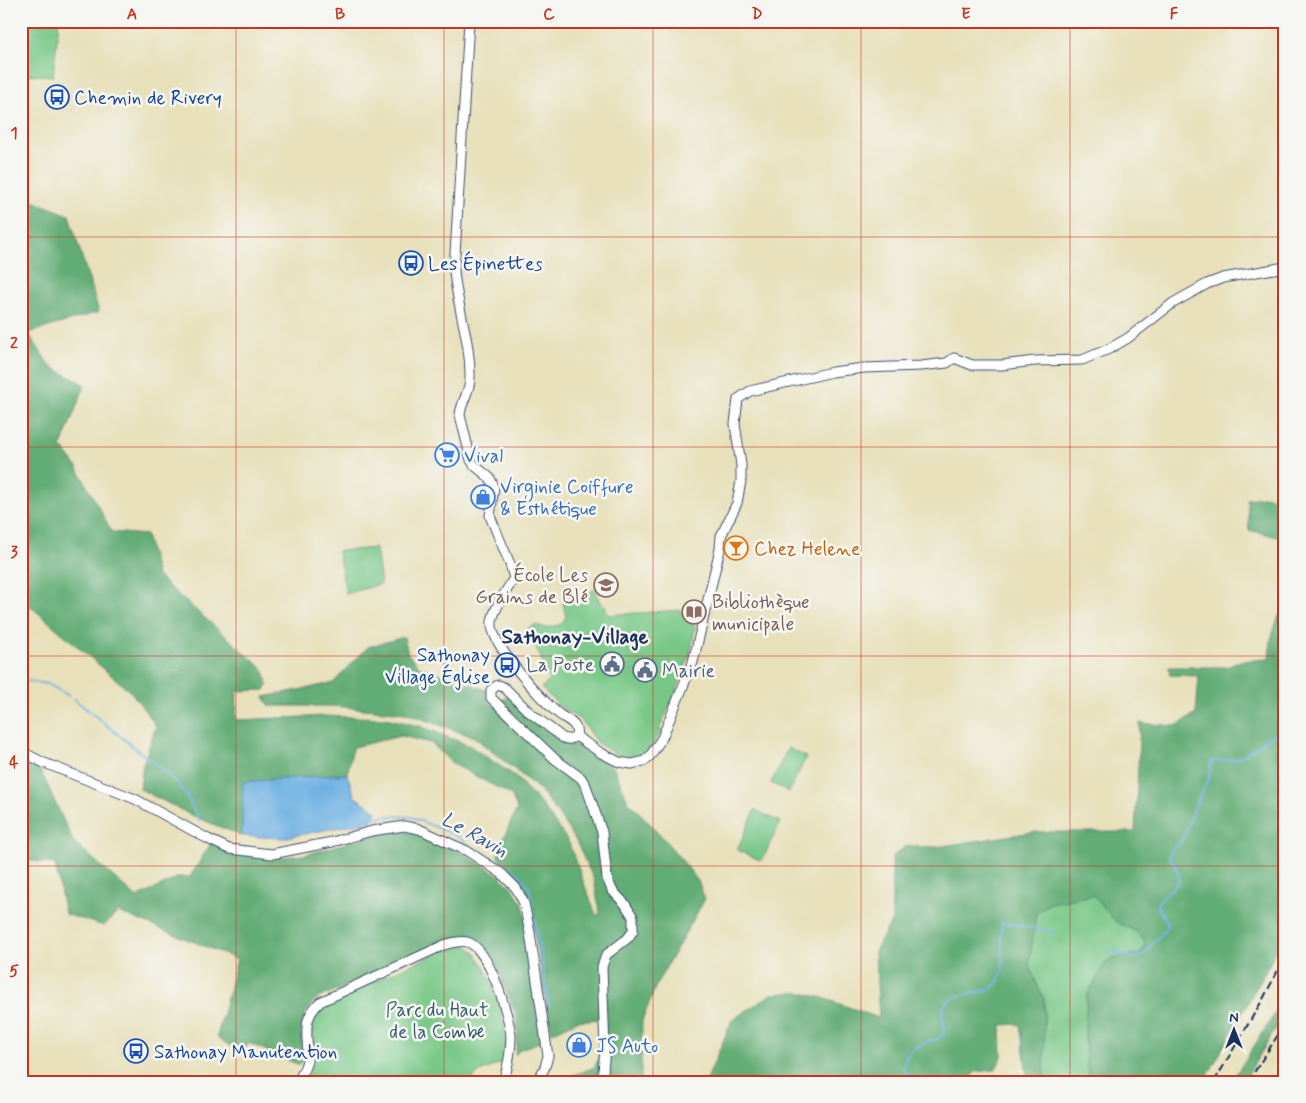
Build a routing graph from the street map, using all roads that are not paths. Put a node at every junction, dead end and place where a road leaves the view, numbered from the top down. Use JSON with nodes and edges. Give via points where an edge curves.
{"nodes":[{"id":1,"x":469,"y":21,"type":"edge"},
{"id":2,"x":1285,"y":268,"type":"edge"},
{"id":3,"x":576,"y":736,"type":"junction"},
{"id":4,"x":21,"y":751,"type":"edge"},
{"id":5,"x":503,"y":1081,"type":"edge"},
{"id":6,"x":298,"y":1082,"type":"edge"},
{"id":7,"x":537,"y":1082,"type":"edge"},
{"id":8,"x":602,"y":1082,"type":"edge"}],
"edges":[{"from":1,"to":3,"type":"street","via":[[454,271],[470,379],[460,415],[471,460],[490,478],[494,487],[490,516],[514,578],[494,613],[492,626],[507,657],[558,714],[573,723]]},
{"from":2,"to":3,"type":"street","via":[[1223,278],[1207,284],[1173,303],[1128,338],[1082,360],[1035,361],[1002,366],[972,365],[954,358],[948,363],[832,372],[750,391],[738,399],[735,424],[741,465],[737,503],[721,536],[693,662],[662,738],[650,756],[632,764],[619,762]]},
{"from":3,"to":8,"type":"street","via":[[568,740],[563,738],[503,686],[491,690],[491,698],[497,705],[555,759],[581,778],[602,832],[607,878],[633,917],[628,938],[606,955],[602,967],[605,1050]]},
{"from":4,"to":7,"type":"street","via":[[135,799],[229,849],[272,854],[404,826],[419,828],[467,851],[501,873],[516,888],[524,903],[546,1032],[547,1062]]},
{"from":5,"to":6,"type":"street","via":[[510,1057],[509,1022],[484,956],[468,942],[457,941],[320,1002],[307,1019],[307,1062]]}]}
